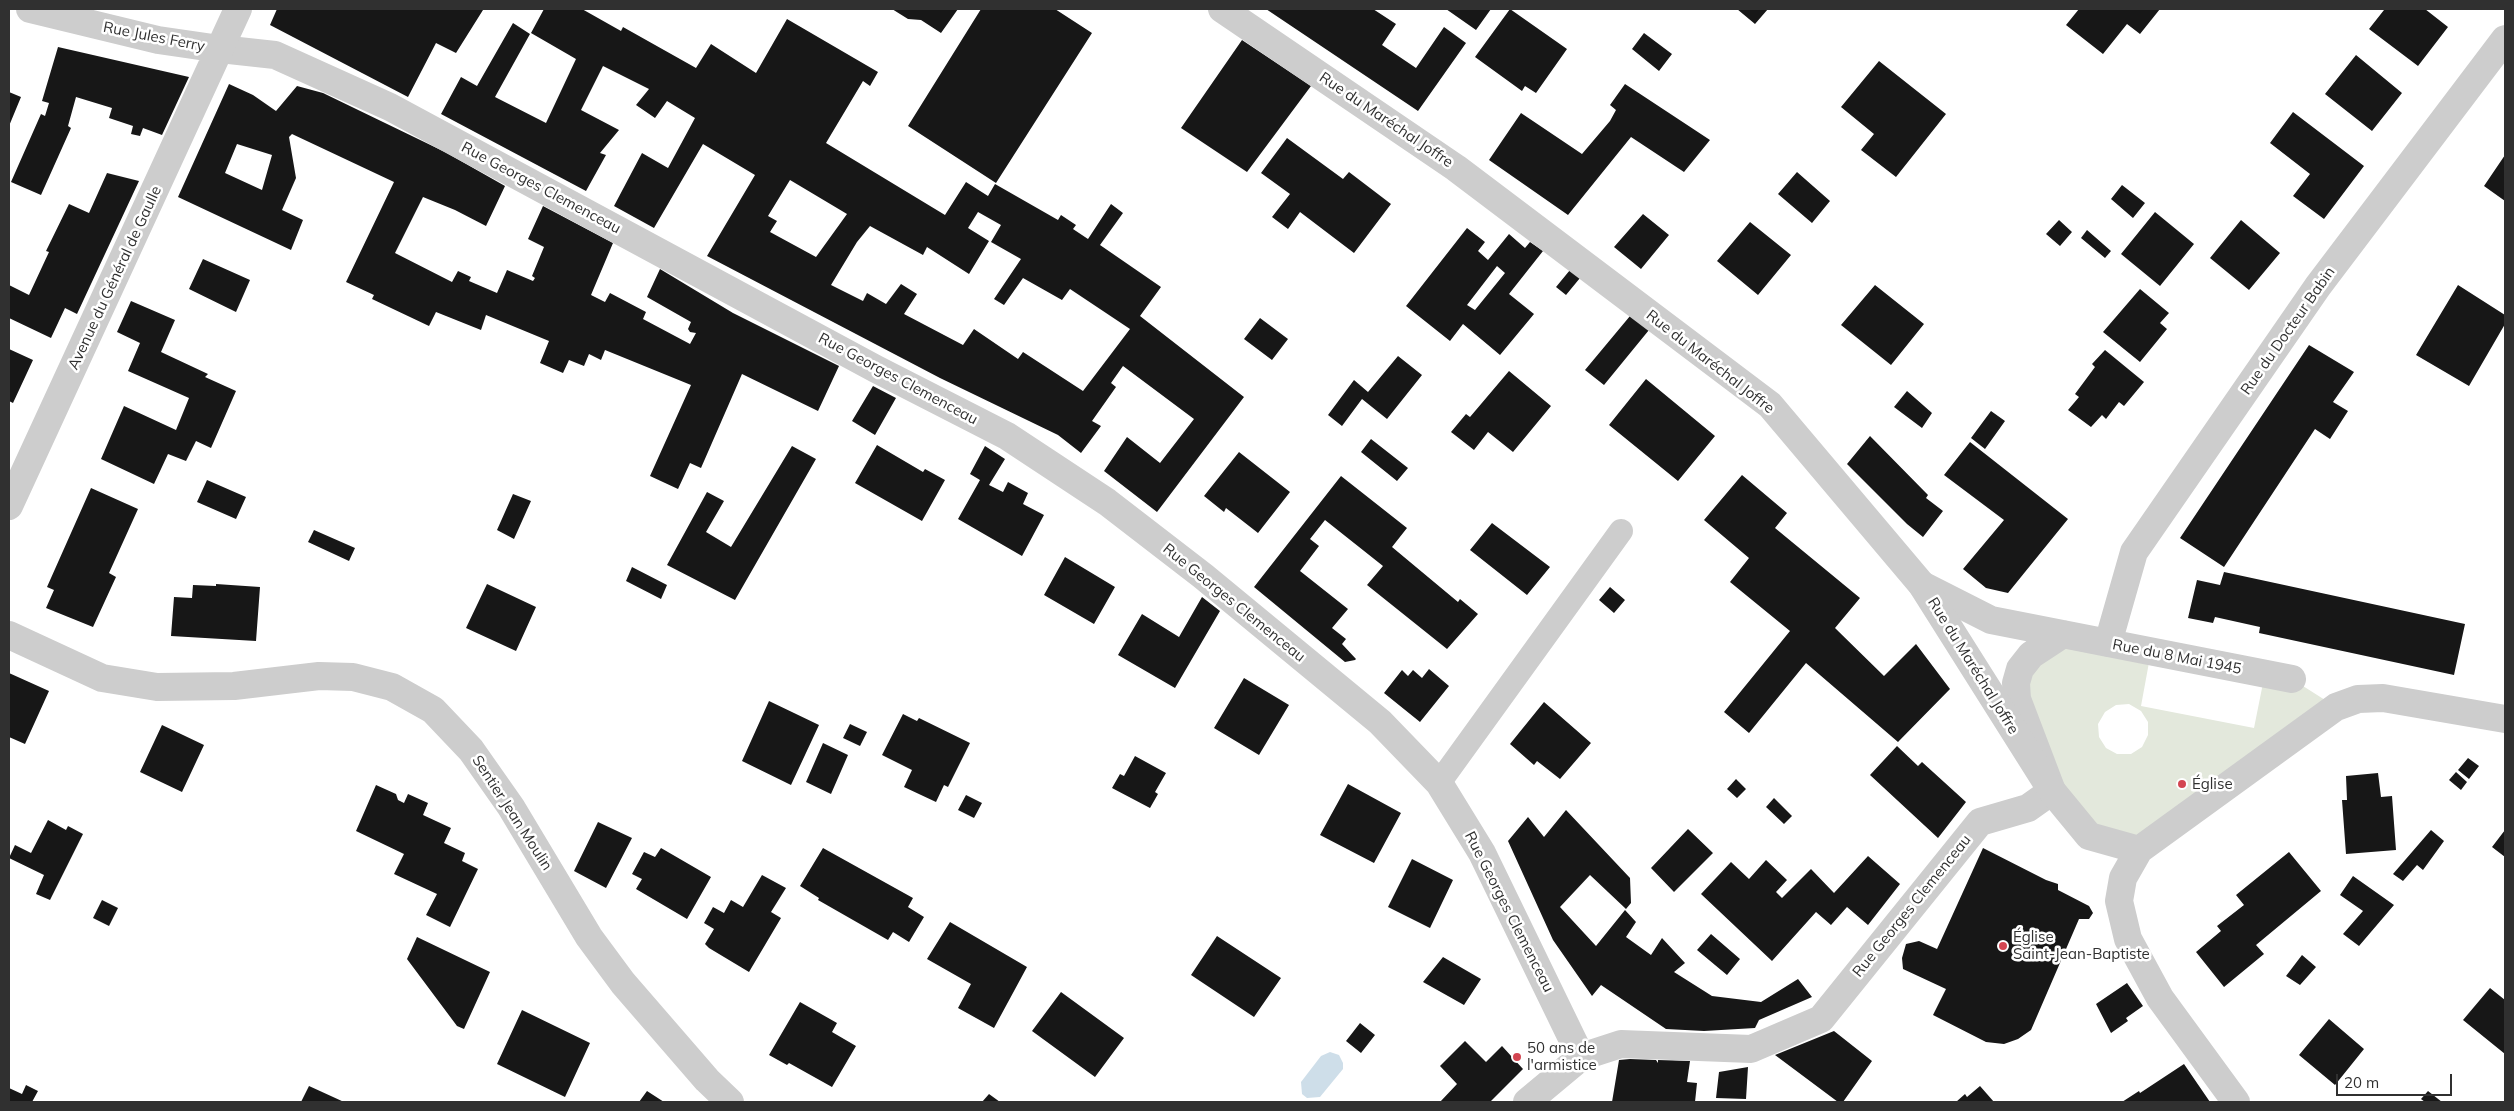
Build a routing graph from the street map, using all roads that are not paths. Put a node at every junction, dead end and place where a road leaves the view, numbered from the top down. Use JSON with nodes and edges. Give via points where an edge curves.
{"nodes":[{"id":1,"x":30,"y":9,"type":"edge"},
{"id":2,"x":238,"y":9,"type":"edge"},
{"id":3,"x":1222,"y":9,"type":"edge"},
{"id":4,"x":2505,"y":38,"type":"edge"},
{"id":5,"x":220,"y":49,"type":"junction"},
{"id":6,"x":9,"y":506,"type":"edge"},
{"id":7,"x":1621,"y":531,"type":"dead end"},
{"id":8,"x":1922,"y":585,"type":"junction"},
{"id":9,"x":2063,"y":634,"type":"junction"},
{"id":10,"x":9,"y":635,"type":"edge"},
{"id":11,"x":2108,"y":643,"type":"junction"},
{"id":12,"x":2292,"y":679,"type":"dead end"},
{"id":13,"x":2505,"y":719,"type":"edge"},
{"id":14,"x":1439,"y":783,"type":"junction"},
{"id":15,"x":2052,"y":791,"type":"junction"},
{"id":16,"x":2139,"y":850,"type":"junction"},
{"id":17,"x":1581,"y":1057,"type":"junction"},
{"id":18,"x":730,"y":1102,"type":"edge"},
{"id":19,"x":1527,"y":1102,"type":"edge"},
{"id":20,"x":2236,"y":1102,"type":"edge"}],
"edges":[{"from":1,"to":5,"type":"street","name":"Rue Jules Ferry","via":[[158,40]]},
{"from":2,"to":5,"type":"street","name":"Avenue du Général de Gaulle"},
{"from":3,"to":8,"type":"street","name":"Rue du Maréchal Joffre","via":[[1456,168],[1770,406]]},
{"from":4,"to":11,"type":"street","name":"Rue du Docteur Babin","via":[[2318,286],[2134,552]]},
{"from":5,"to":6,"type":"street","name":"Avenue du Général de Gaulle"},
{"from":5,"to":14,"type":"street","name":"Rue Georges Clemenceau","via":[[275,55],[390,107],[876,369],[1007,436],[1107,502],[1203,576],[1380,722]]},
{"from":7,"to":14,"type":"lane"},
{"from":8,"to":9,"type":"street","name":"Rue du 8 Mai 1945","via":[[1991,620]]},
{"from":8,"to":15,"type":"street","name":"Rue du Maréchal Joffre"},
{"from":9,"to":11,"type":"street","name":"Rue du 8 Mai 1945"},
{"from":9,"to":15,"type":"street","via":[[2031,655],[2020,669],[2016,683],[2017,699]]},
{"from":10,"to":18,"type":"street","name":"Sentier Jean Moulin","via":[[102,678],[167,687],[234,686],[320,676],[353,677],[392,686],[433,710],[471,750],[511,807],[589,937],[623,982],[707,1080]]},
{"from":11,"to":12,"type":"street","name":"Rue du 8 Mai 1945"},
{"from":13,"to":16,"type":"street","via":[[2383,698],[2358,699],[2336,707]]},
{"from":14,"to":17,"type":"street","name":"Rue Georges Clemenceau","via":[[1482,853]]},
{"from":15,"to":16,"type":"street","name":"Rue du Maréchal Joffre","via":[[2089,836]]},
{"from":15,"to":17,"type":"street","name":"Rue Georges Clemenceau","via":[[2028,808],[1980,822],[1821,1019],[1751,1049],[1620,1044]]},
{"from":16,"to":20,"type":"street","via":[[2123,878],[2119,900],[2128,939],[2160,998]]},
{"from":17,"to":19,"type":"street"}]}
